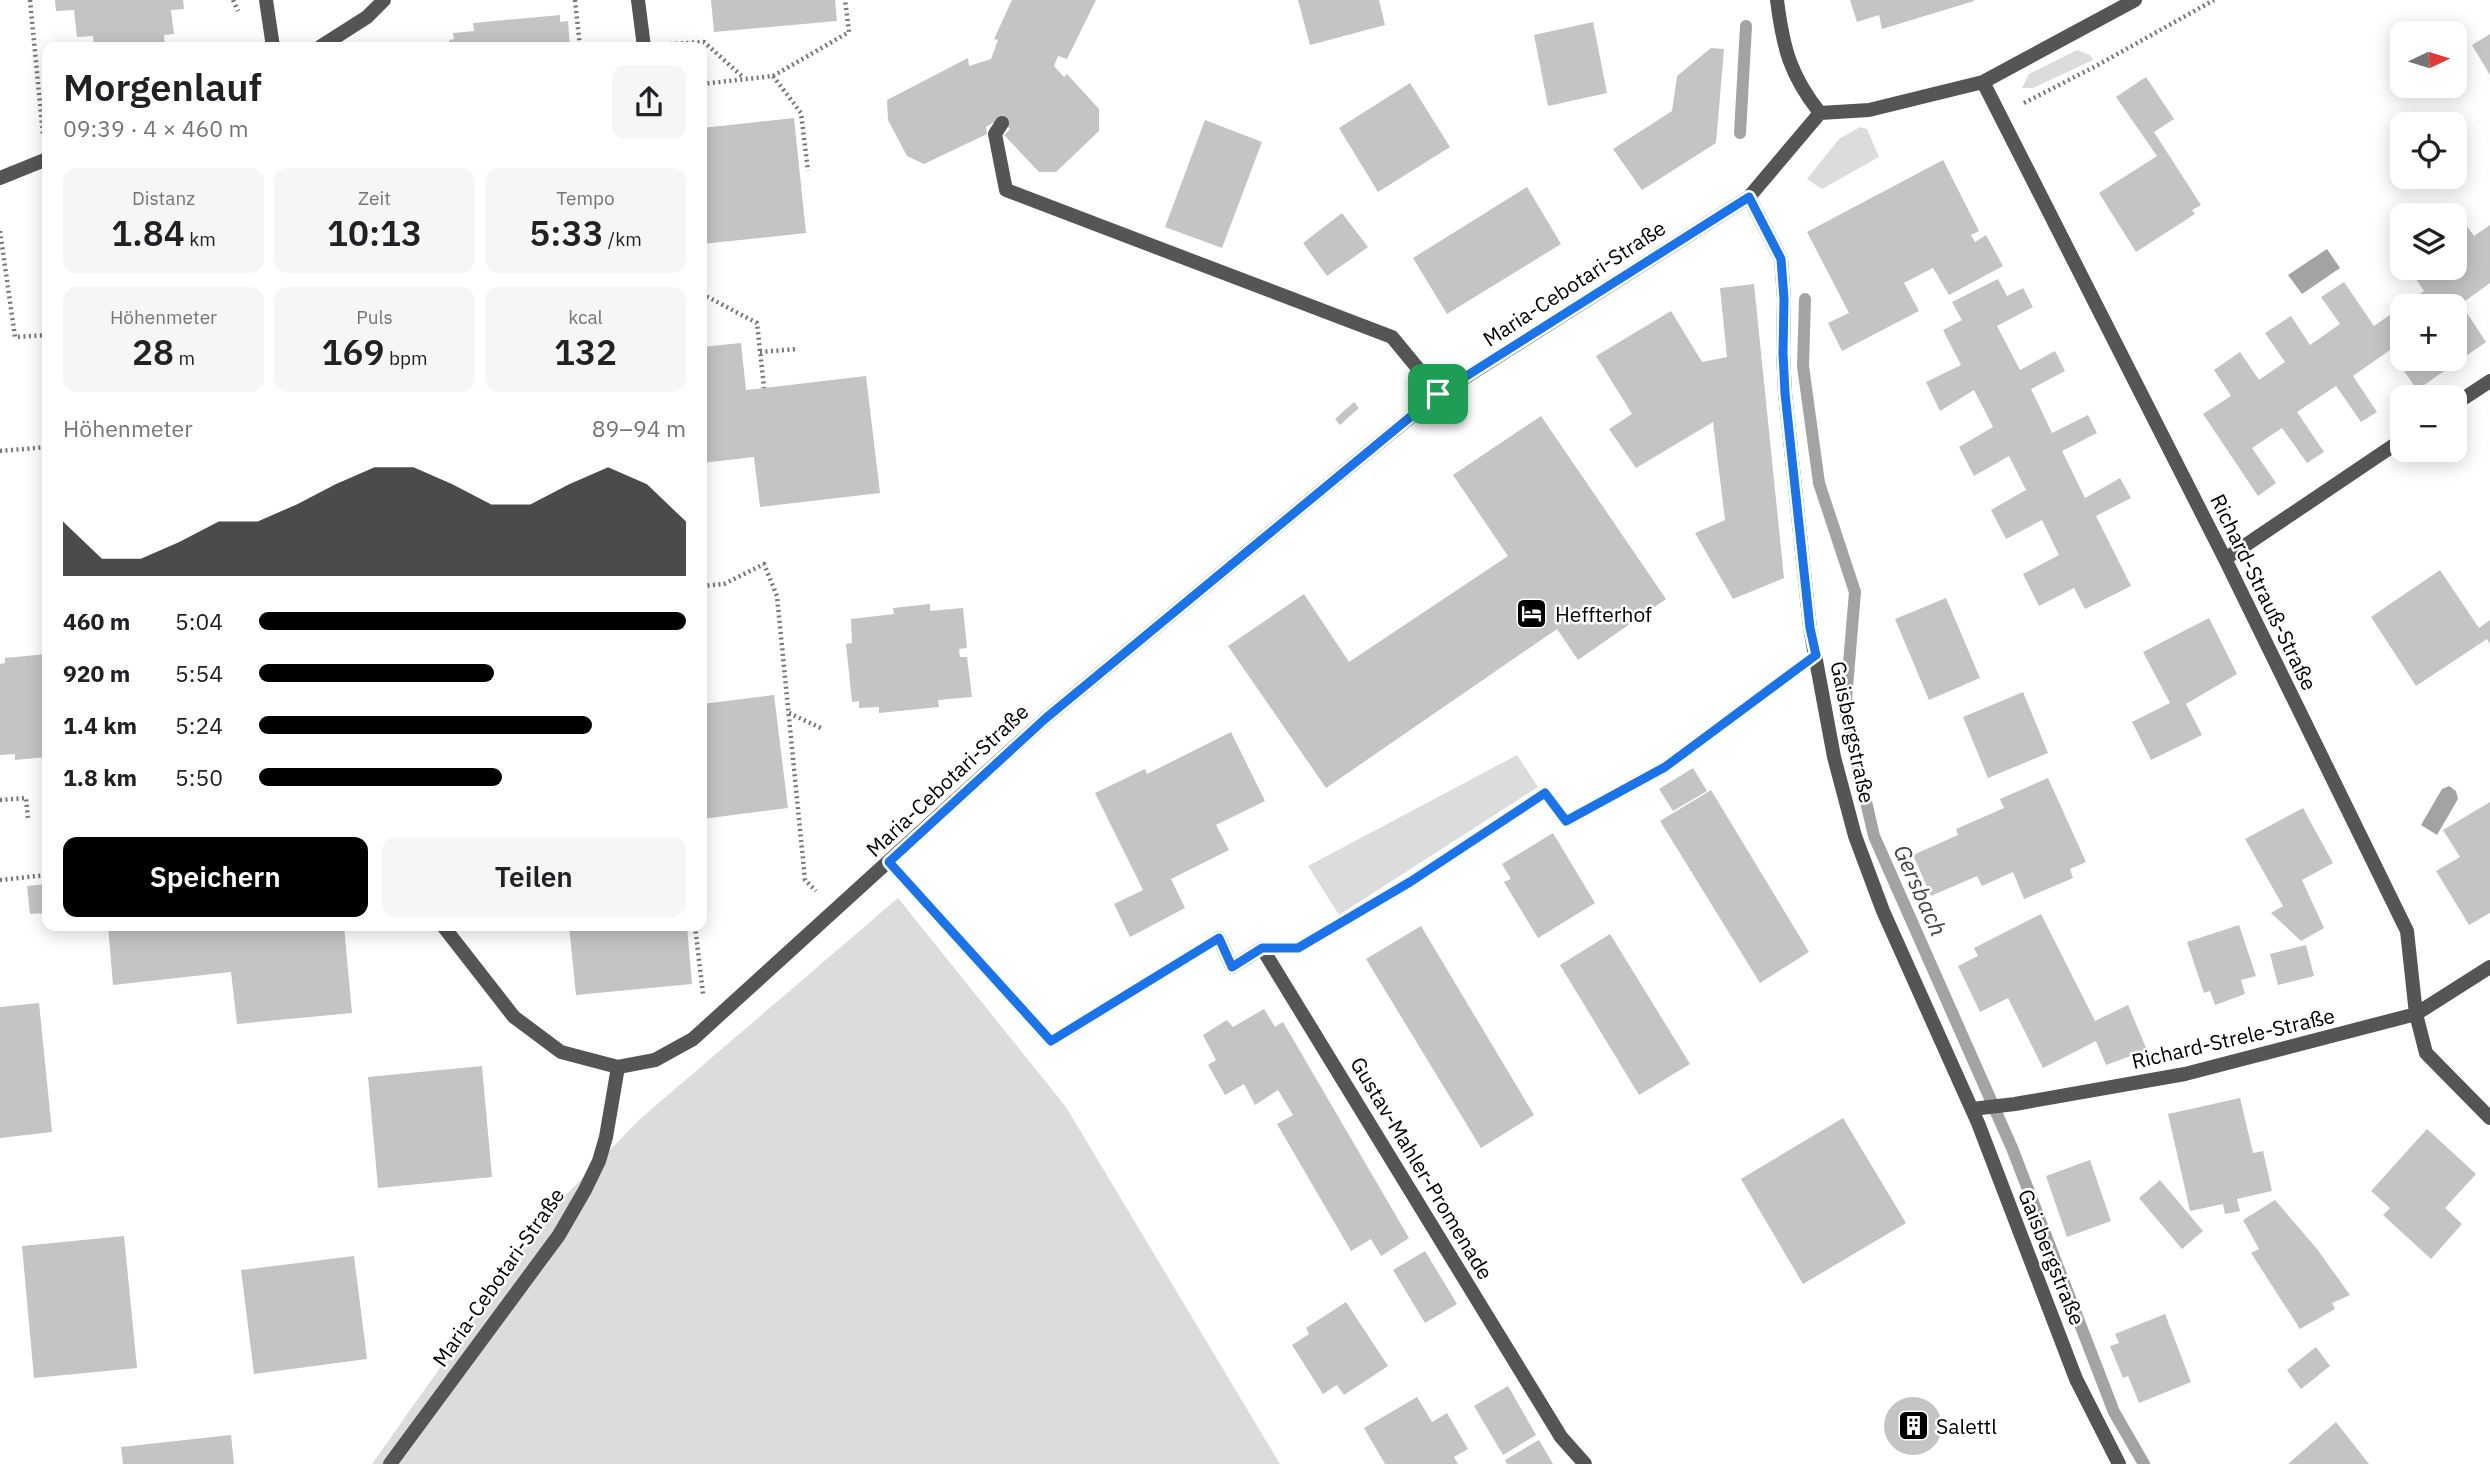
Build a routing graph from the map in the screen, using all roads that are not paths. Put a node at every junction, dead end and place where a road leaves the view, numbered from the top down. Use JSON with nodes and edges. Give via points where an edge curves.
{"nodes":[{"id":1,"x":266,"y":0,"type":"edge"},
{"id":2,"x":384,"y":0,"type":"edge"},
{"id":3,"x":638,"y":0,"type":"edge"},
{"id":4,"x":1777,"y":0,"type":"edge"},
{"id":5,"x":2135,"y":0,"type":"edge"},
{"id":6,"x":272,"y":42,"type":"edge"},
{"id":7,"x":328,"y":42,"type":"edge"},
{"id":8,"x":643,"y":42,"type":"edge"},
{"id":9,"x":1983,"y":82,"type":"junction"},
{"id":10,"x":1820,"y":113,"type":"junction"},
{"id":11,"x":1002,"y":123,"type":"dead end"},
{"id":12,"x":42,"y":162,"type":"edge"},
{"id":13,"x":0,"y":178,"type":"edge"},
{"id":14,"x":1749,"y":197,"type":"junction"},
{"id":15,"x":2490,"y":381,"type":"edge"},
{"id":16,"x":1438,"y":394,"type":"junction"},
{"id":17,"x":2467,"y":396,"type":"edge"},
{"id":18,"x":2390,"y":448,"type":"edge"},
{"id":19,"x":2225,"y":559,"type":"junction"},
{"id":20,"x":447,"y":931,"type":"edge"},
{"id":21,"x":1219,"y":938,"type":"road end"},
{"id":22,"x":2490,"y":967,"type":"edge"},
{"id":23,"x":2416,"y":1014,"type":"junction"},
{"id":24,"x":618,"y":1067,"type":"junction"},
{"id":25,"x":1972,"y":1109,"type":"junction"},
{"id":26,"x":2490,"y":1118,"type":"edge"},
{"id":27,"x":390,"y":1464,"type":"edge"},
{"id":28,"x":1585,"y":1464,"type":"edge"},
{"id":29,"x":2119,"y":1464,"type":"edge"}],
"edges":[{"from":1,"to":6,"type":"street"},
{"from":2,"to":7,"type":"street"},
{"from":3,"to":8,"type":"street"},
{"from":4,"to":10,"type":"street","via":[[1782,42],[1803,91]]},
{"from":5,"to":9,"type":"street"},
{"from":9,"to":10,"type":"street","via":[[1869,110]]},
{"from":9,"to":19,"type":"street","name":"Richard-Strauß-Straße"},
{"from":10,"to":14,"type":"street"},
{"from":11,"to":16,"type":"street","via":[[995,134],[1006,190],[1392,337]]},
{"from":12,"to":13,"type":"street"},
{"from":14,"to":16,"type":"street","name":"Maria-Cebotari-Straße"},
{"from":14,"to":25,"type":"street","name":"Gaisbergstraße","via":[[1781,259],[1786,405],[1810,628],[1834,757],[1854,836],[1883,911]]},
{"from":15,"to":17,"type":"street"},
{"from":16,"to":24,"type":"street","name":"Maria-Cebotari-Straße","via":[[1046,718],[693,1039],[655,1060]]},
{"from":18,"to":19,"type":"street"},
{"from":19,"to":23,"type":"street","name":"Richard-Strauß-Straße","via":[[2407,931]]},
{"from":20,"to":24,"type":"street","via":[[514,1017],[562,1052]]},
{"from":21,"to":28,"type":"street","name":"Gustav-Mahler-Promenade","via":[[1232,967],[1262,948],[1562,1437]]},
{"from":22,"to":23,"type":"street","name":"Richard-Strele-Straße"},
{"from":23,"to":25,"type":"street","name":"Richard-Strele-Straße","via":[[2185,1074]]},
{"from":23,"to":26,"type":"street","name":"Richard-Strauß-Straße","via":[[2426,1053]]},
{"from":24,"to":27,"type":"street","name":"Maria-Cebotari-Straße","via":[[606,1137],[579,1201],[559,1235]]},
{"from":25,"to":29,"type":"street","name":"Gaisbergstraße","via":[[2076,1379]]}]}
